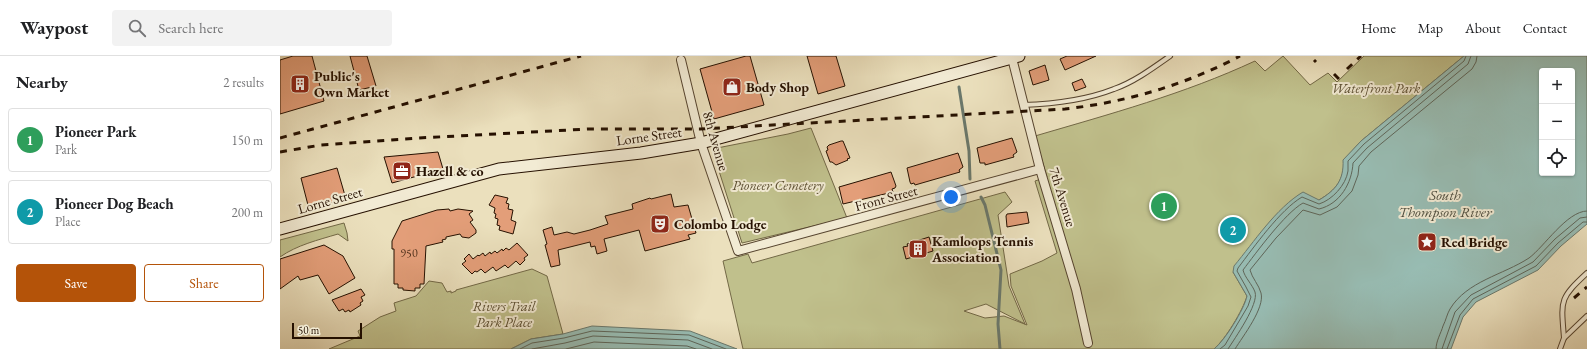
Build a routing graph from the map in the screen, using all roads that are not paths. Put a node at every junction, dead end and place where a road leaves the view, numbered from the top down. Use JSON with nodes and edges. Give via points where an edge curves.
{"nodes":[{"id":1,"x":1170,"y":56,"type":"edge"},
{"id":2,"x":1015,"y":57,"type":"edge"},
{"id":3,"x":681,"y":60,"type":"dead end"},
{"id":4,"x":1023,"y":105,"type":"junction"},
{"id":5,"x":701,"y":143,"type":"junction"},
{"id":6,"x":1040,"y":169,"type":"junction"},
{"id":7,"x":280,"y":229,"type":"edge"},
{"id":8,"x":738,"y":251,"type":"joint"},
{"id":9,"x":1587,"y":273,"type":"edge"},
{"id":10,"x":1587,"y":316,"type":"edge"},
{"id":11,"x":1564,"y":338,"type":"junction"},
{"id":12,"x":1088,"y":344,"type":"dead end"},
{"id":13,"x":1560,"y":349,"type":"edge"}],
"edges":[{"from":1,"to":4,"type":"lane","via":[[1149,71],[1114,89],[1054,104]]},
{"from":2,"to":4,"type":"street","name":"7th Avenue"},
{"from":2,"to":5,"type":"street","name":"Lorne Street"},
{"from":3,"to":5,"type":"street","name":"8th Avenue"},
{"from":4,"to":6,"type":"street","name":"7th Avenue"},
{"from":5,"to":7,"type":"street","name":"Lorne Street","via":[[641,153],[499,169]]},
{"from":5,"to":8,"type":"street","name":"8th Avenue"},
{"from":6,"to":8,"type":"street","name":"Front Street"},
{"from":6,"to":12,"type":"street","name":"7th Avenue","via":[[1076,290]]},
{"from":9,"to":11,"type":"lane","via":[[1564,298]]},
{"from":10,"to":11,"type":"lane"},
{"from":11,"to":13,"type":"lane"}]}
